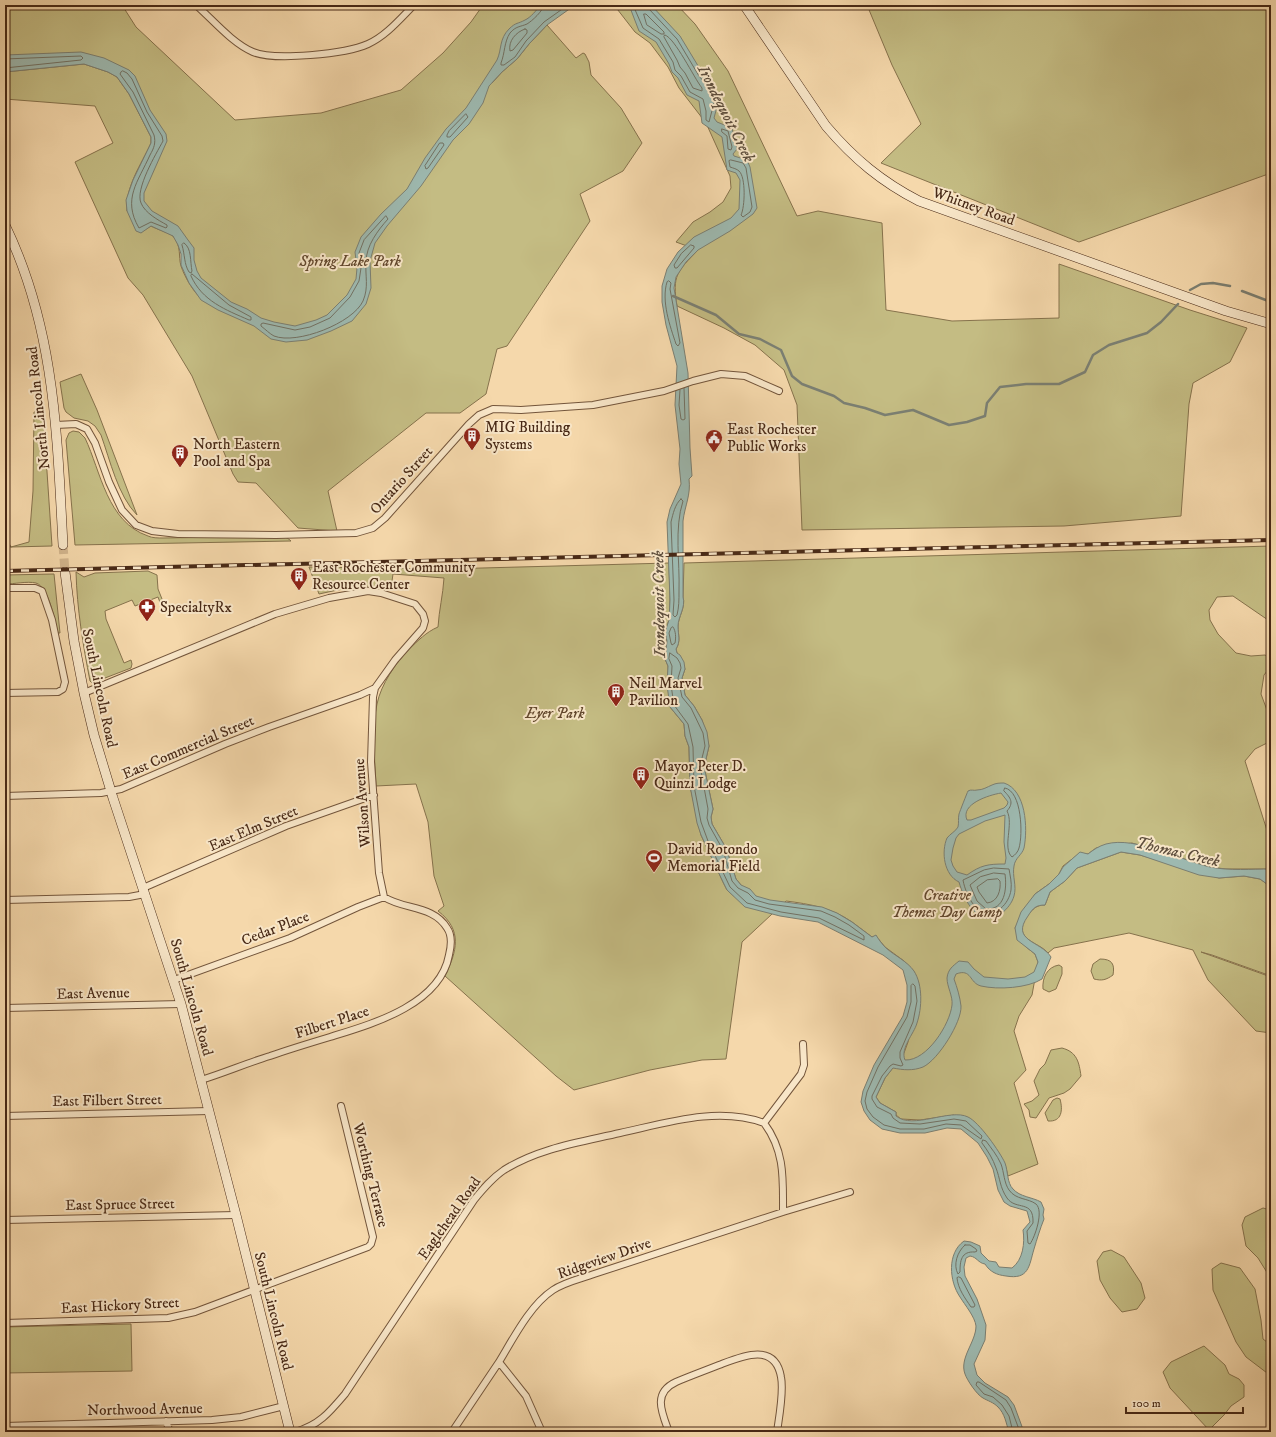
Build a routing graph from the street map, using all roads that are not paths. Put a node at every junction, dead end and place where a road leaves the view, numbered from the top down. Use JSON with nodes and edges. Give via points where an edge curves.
{"nodes":[{"id":1,"x":196,"y":5,"type":"edge"},
{"id":2,"x":414,"y":5,"type":"edge"},
{"id":3,"x":744,"y":5,"type":"edge"},
{"id":4,"x":5,"y":226,"type":"edge"},
{"id":5,"x":1271,"y":324,"type":"edge"},
{"id":6,"x":779,"y":391,"type":"dead end"},
{"id":7,"x":56,"y":425,"type":"junction"},
{"id":8,"x":63,"y":545,"type":"tunnel mouth"},
{"id":9,"x":65,"y":572,"type":"tunnel mouth"},
{"id":10,"x":5,"y":588,"type":"edge"},
{"id":11,"x":375,"y":688,"type":"junction"},
{"id":12,"x":5,"y":693,"type":"edge"},
{"id":13,"x":84,"y":693,"type":"junction"},
{"id":14,"x":111,"y":791,"type":"junction"},
{"id":15,"x":374,"y":795,"type":"junction"},
{"id":16,"x":5,"y":796,"type":"edge"},
{"id":17,"x":144,"y":891,"type":"junction"},
{"id":18,"x":384,"y":897,"type":"junction"},
{"id":19,"x":5,"y":900,"type":"edge"},
{"id":20,"x":174,"y":980,"type":"junction"},
{"id":21,"x":181,"y":1004,"type":"junction"},
{"id":22,"x":5,"y":1008,"type":"edge"},
{"id":23,"x":803,"y":1044,"type":"dead end"},
{"id":24,"x":201,"y":1080,"type":"junction"},
{"id":25,"x":341,"y":1106,"type":"dead end"},
{"id":26,"x":209,"y":1111,"type":"junction"},
{"id":27,"x":5,"y":1116,"type":"edge"},
{"id":28,"x":764,"y":1123,"type":"junction"},
{"id":29,"x":850,"y":1192,"type":"dead end"},
{"id":30,"x":783,"y":1212,"type":"junction"},
{"id":31,"x":236,"y":1215,"type":"junction"},
{"id":32,"x":5,"y":1220,"type":"edge"},
{"id":33,"x":255,"y":1289,"type":"junction"},
{"id":34,"x":5,"y":1323,"type":"edge"},
{"id":35,"x":499,"y":1362,"type":"junction"},
{"id":36,"x":284,"y":1406,"type":"junction"},
{"id":37,"x":166,"y":1421,"type":"junction"},
{"id":38,"x":5,"y":1426,"type":"edge"},
{"id":39,"x":170,"y":1432,"type":"edge"},
{"id":40,"x":290,"y":1432,"type":"edge"},
{"id":41,"x":295,"y":1432,"type":"edge"},
{"id":42,"x":452,"y":1432,"type":"edge"},
{"id":43,"x":542,"y":1432,"type":"edge"},
{"id":44,"x":669,"y":1432,"type":"edge"},
{"id":45,"x":777,"y":1432,"type":"edge"}],
"edges":[{"from":1,"to":2,"type":"street","via":[[244,47],[262,55],[282,57],[352,50],[367,45],[380,37]]},
{"from":3,"to":5,"type":"street","name":"Whitney Road","via":[[826,126],[858,160],[898,190],[920,201],[1212,307]]},
{"from":4,"to":7,"type":"street","name":"North Lincoln Road","via":[[19,257],[37,310],[51,374]]},
{"from":6,"to":7,"type":"street","name":"Ontario Street","via":[[744,376],[721,374],[670,389],[593,405],[487,411],[469,424],[385,518],[373,528],[356,533],[178,534],[152,531],[136,525],[122,510],[95,442],[87,429],[76,424]]},
{"from":7,"to":8,"type":"street","name":"North Lincoln Road"},
{"from":9,"to":13,"type":"street","name":"South Lincoln Road"},
{"from":10,"to":12,"type":"street","via":[[35,588],[42,591],[58,643],[65,682],[63,689],[58,692]]},
{"from":11,"to":13,"type":"street","name":"Wilson Avenue","via":[[423,628],[424,621],[423,614],[415,604],[368,591],[329,598],[275,614]]},
{"from":11,"to":14,"type":"street","name":"East Commercial Street","via":[[233,741]]},
{"from":11,"to":15,"type":"street","name":"Wilson Avenue","via":[[371,727]]},
{"from":13,"to":14,"type":"street","name":"South Lincoln Road"},
{"from":14,"to":16,"type":"street","name":"East Commercial Street","via":[[93,794]]},
{"from":14,"to":17,"type":"street","name":"South Lincoln Road"},
{"from":15,"to":17,"type":"street","name":"East Elm Street","via":[[286,826]]},
{"from":15,"to":18,"type":"street","name":"Wilson Avenue","via":[[379,873]]},
{"from":17,"to":19,"type":"street","name":"East Elm Street","via":[[129,897]]},
{"from":17,"to":20,"type":"street","name":"South Lincoln Road"},
{"from":18,"to":20,"type":"street","name":"Cedar Place","via":[[290,938]]},
{"from":18,"to":24,"type":"street","name":"Filbert Place","via":[[392,902],[431,913],[448,929],[450,945],[446,968],[428,991],[393,1014]]},
{"from":20,"to":21,"type":"street","name":"South Lincoln Road"},
{"from":21,"to":22,"type":"street","name":"East Avenue"},
{"from":21,"to":24,"type":"street","name":"South Lincoln Road"},
{"from":23,"to":28,"type":"street","via":[[804,1065],[801,1074]]},
{"from":24,"to":26,"type":"street","name":"South Lincoln Road"},
{"from":25,"to":33,"type":"street","name":"Worthing Terrace","via":[[373,1241],[363,1250]]},
{"from":26,"to":27,"type":"street","name":"East Filbert Street"},
{"from":26,"to":31,"type":"street","name":"South Lincoln Road"},
{"from":28,"to":30,"type":"street","via":[[771,1132],[782,1165]]},
{"from":28,"to":41,"type":"street","name":"Eaglehead Road","via":[[751,1118],[733,1116],[687,1119],[565,1145],[504,1170],[492,1179],[474,1200],[332,1410],[319,1422]]},
{"from":29,"to":30,"type":"street","name":"Ridgeview Drive"},
{"from":30,"to":35,"type":"street","name":"Ridgeview Drive","via":[[559,1286],[533,1309]]},
{"from":31,"to":32,"type":"street","name":"East Spruce Street"},
{"from":31,"to":33,"type":"street","name":"South Lincoln Road"},
{"from":33,"to":34,"type":"street","name":"East Hickory Street","via":[[195,1312],[168,1318]]},
{"from":33,"to":36,"type":"street","name":"South Lincoln Road"},
{"from":35,"to":42,"type":"street","name":"Ridgeview Drive"},
{"from":35,"to":43,"type":"street","via":[[526,1396]]},
{"from":36,"to":37,"type":"street","name":"Northwood Avenue","via":[[227,1419]]},
{"from":36,"to":40,"type":"street","name":"South Lincoln Road"},
{"from":37,"to":38,"type":"street","name":"Northwood Avenue"},
{"from":37,"to":39,"type":"street"},
{"from":44,"to":45,"type":"street","via":[[660,1404],[668,1386],[741,1357],[759,1354],[773,1360],[781,1373]]}]}
